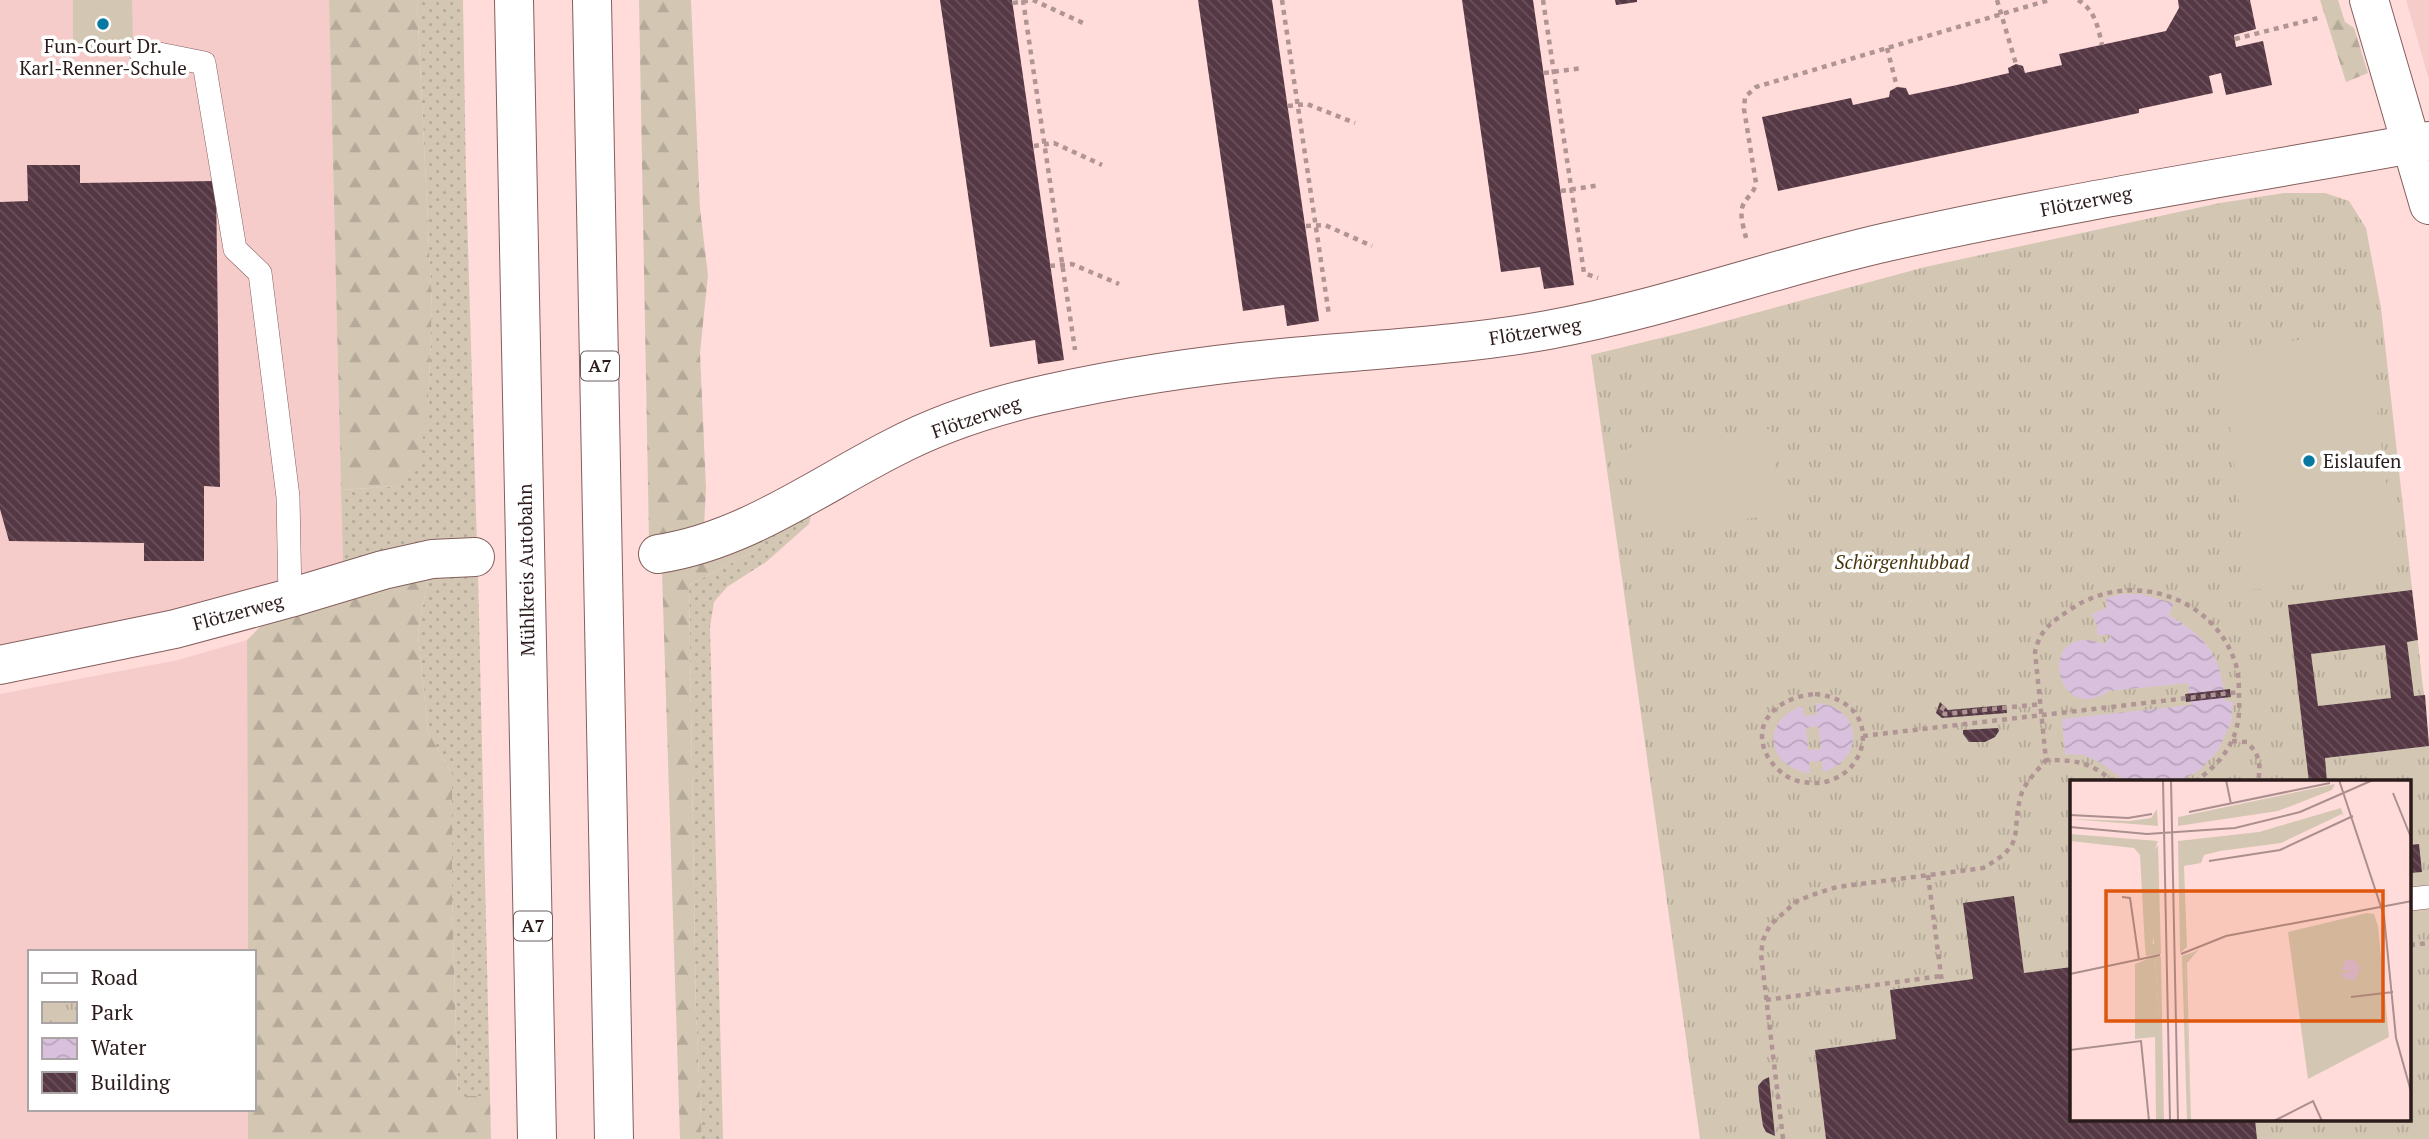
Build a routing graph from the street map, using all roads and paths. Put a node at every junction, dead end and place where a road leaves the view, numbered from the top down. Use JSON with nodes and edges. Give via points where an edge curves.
{"nodes":[{"id":1,"x":514,"y":0,"type":"edge"},
{"id":2,"x":592,"y":0,"type":"edge"},
{"id":3,"x":1282,"y":0,"type":"edge"},
{"id":4,"x":1543,"y":0,"type":"edge"},
{"id":5,"x":1997,"y":0,"type":"edge"},
{"id":6,"x":2049,"y":0,"type":"edge"},
{"id":7,"x":2078,"y":0,"type":"edge"},
{"id":8,"x":2369,"y":0,"type":"edge"},
{"id":9,"x":1023,"y":1,"type":"edge"},
{"id":10,"x":1013,"y":3,"type":"dead end"},
{"id":11,"x":2001,"y":14,"type":"junction"},
{"id":12,"x":2318,"y":18,"type":"dead end"},
{"id":13,"x":1083,"y":23,"type":"dead end"},
{"id":14,"x":2235,"y":39,"type":"dead end"},
{"id":15,"x":2102,"y":45,"type":"dead end"},
{"id":16,"x":1887,"y":48,"type":"junction"},
{"id":17,"x":139,"y":50,"type":"dead end"},
{"id":18,"x":2016,"y":64,"type":"dead end"},
{"id":19,"x":1583,"y":68,"type":"dead end"},
{"id":20,"x":1554,"y":72,"type":"junction"},
{"id":21,"x":1544,"y":73,"type":"dead end"},
{"id":22,"x":1897,"y":87,"type":"dead end"},
{"id":23,"x":1297,"y":105,"type":"junction"},
{"id":24,"x":1288,"y":106,"type":"dead end"},
{"id":25,"x":1355,"y":123,"type":"dead end"},
{"id":26,"x":2420,"y":142,"type":"edge"},
{"id":27,"x":1045,"y":145,"type":"junction"},
{"id":28,"x":1034,"y":146,"type":"dead end"},
{"id":29,"x":1102,"y":165,"type":"dead end"},
{"id":30,"x":1600,"y":185,"type":"dead end"},
{"id":31,"x":1572,"y":189,"type":"junction"},
{"id":32,"x":1561,"y":191,"type":"dead end"},
{"id":33,"x":2429,"y":205,"type":"edge"},
{"id":34,"x":1316,"y":225,"type":"junction"},
{"id":35,"x":1306,"y":226,"type":"dead end"},
{"id":36,"x":1372,"y":246,"type":"dead end"},
{"id":37,"x":1748,"y":248,"type":"dead end"},
{"id":38,"x":1062,"y":265,"type":"junction"},
{"id":39,"x":1050,"y":266,"type":"dead end"},
{"id":40,"x":1119,"y":284,"type":"dead end"},
{"id":41,"x":1602,"y":290,"type":"dead end"},
{"id":42,"x":1330,"y":324,"type":"dead end"},
{"id":43,"x":1076,"y":358,"type":"dead end"},
{"id":44,"x":658,"y":554,"type":"dead end"},
{"id":45,"x":475,"y":557,"type":"dead end"},
{"id":46,"x":290,"y":598,"type":"junction"},
{"id":47,"x":0,"y":665,"type":"edge"},
{"id":48,"x":2239,"y":692,"type":"junction"},
{"id":49,"x":2041,"y":704,"type":"junction"},
{"id":50,"x":1944,"y":706,"type":"dead end"},
{"id":51,"x":2042,"y":715,"type":"junction"},
{"id":52,"x":1863,"y":736,"type":"junction"},
{"id":53,"x":2232,"y":741,"type":"junction"},
{"id":54,"x":2046,"y":760,"type":"junction"},
{"id":55,"x":2111,"y":780,"type":"edge"},
{"id":56,"x":2197,"y":780,"type":"edge"},
{"id":57,"x":2258,"y":780,"type":"edge"},
{"id":58,"x":1928,"y":875,"type":"junction"},
{"id":59,"x":1941,"y":976,"type":"junction"},
{"id":60,"x":1942,"y":983,"type":"dead end"},
{"id":61,"x":1766,"y":1000,"type":"junction"},
{"id":62,"x":537,"y":1139,"type":"edge"},
{"id":63,"x":614,"y":1139,"type":"edge"},
{"id":64,"x":1783,"y":1139,"type":"edge"}],
"edges":[{"from":1,"to":62,"type":"main road","name":"Mühlkreis Autobahn","number":"A7"},
{"from":2,"to":63,"type":"main road","number":"A7"},
{"from":3,"to":23,"type":"path"},
{"from":4,"to":20,"type":"path"},
{"from":5,"to":11,"type":"path"},
{"from":6,"to":11,"type":"path"},
{"from":7,"to":15,"type":"path","via":[[2095,17]]},
{"from":8,"to":26,"type":"main road"},
{"from":9,"to":10,"type":"path"},
{"from":9,"to":13,"type":"path","via":[[1033,0]]},
{"from":9,"to":27,"type":"path"},
{"from":11,"to":16,"type":"path"},
{"from":11,"to":18,"type":"path"},
{"from":12,"to":14,"type":"path"},
{"from":16,"to":22,"type":"path"},
{"from":16,"to":37,"type":"path","via":[[1756,87],[1745,97],[1756,183],[1742,209]]},
{"from":17,"to":46,"type":"lane","via":[[204,63],[235,248],[260,272],[288,497]]},
{"from":19,"to":20,"type":"path"},
{"from":20,"to":21,"type":"path"},
{"from":20,"to":31,"type":"path"},
{"from":23,"to":24,"type":"path"},
{"from":23,"to":25,"type":"path","via":[[1307,104]]},
{"from":23,"to":34,"type":"path"},
{"from":26,"to":33,"type":"main road"},
{"from":26,"to":44,"type":"main road","name":"Flötzerweg","via":[[1910,237],[1619,317],[1464,342],[1204,366],[1046,394],[971,414],[896,446],[739,532],[690,549]]},
{"from":27,"to":28,"type":"path"},
{"from":27,"to":29,"type":"path","via":[[1054,143]]},
{"from":27,"to":38,"type":"path"},
{"from":30,"to":31,"type":"path"},
{"from":31,"to":32,"type":"path"},
{"from":31,"to":41,"type":"path","via":[[1584,273],[1600,279]]},
{"from":34,"to":35,"type":"path"},
{"from":34,"to":36,"type":"path"},
{"from":34,"to":42,"type":"path"},
{"from":38,"to":39,"type":"path"},
{"from":38,"to":40,"type":"path","via":[[1072,264]]},
{"from":38,"to":43,"type":"path"},
{"from":45,"to":46,"type":"main road","name":"Flötzerweg","via":[[432,559]]},
{"from":46,"to":47,"type":"main road","name":"Flötzerweg","via":[[175,629]]},
{"from":48,"to":49,"type":"path","via":[[2230,649],[2186,603],[2163,593],[2117,590],[2075,606],[2038,638],[2035,652]]},
{"from":48,"to":51,"type":"path"},
{"from":48,"to":53,"type":"path","via":[[2240,713]]},
{"from":49,"to":50,"type":"path","via":[[1944,714]]},
{"from":49,"to":51,"type":"path"},
{"from":51,"to":52,"type":"path"},
{"from":51,"to":54,"type":"path"},
{"from":52,"to":52,"type":"path","via":[[1854,710],[1841,700],[1815,694],[1799,696],[1773,711],[1764,724],[1763,742],[1780,771],[1798,781],[1815,782],[1847,772],[1857,760]]},
{"from":53,"to":56,"type":"path"},
{"from":53,"to":57,"type":"path","via":[[2247,742],[2257,753]]},
{"from":54,"to":55,"type":"path","via":[[2090,764]]},
{"from":54,"to":58,"type":"path","via":[[2021,793],[2017,836],[2000,858],[1983,868]]},
{"from":58,"to":59,"type":"path"},
{"from":58,"to":61,"type":"path","via":[[1837,887],[1797,901],[1770,925],[1763,940]]},
{"from":59,"to":60,"type":"path"},
{"from":59,"to":61,"type":"path"},
{"from":61,"to":64,"type":"path"}]}
